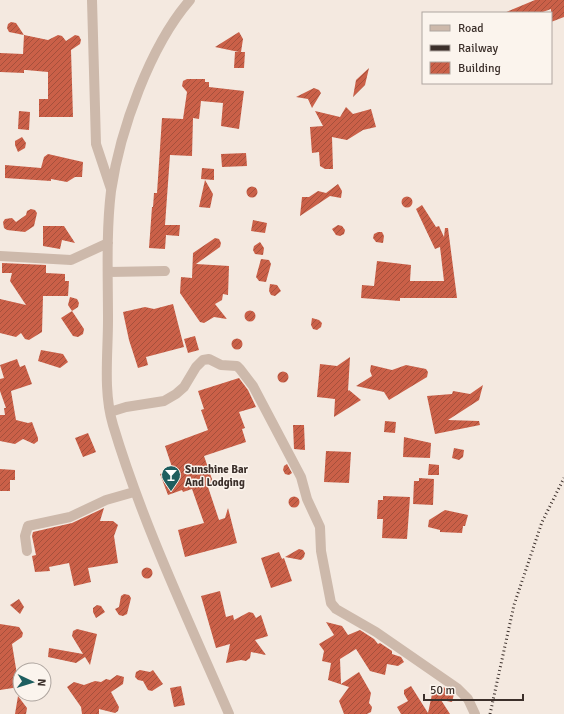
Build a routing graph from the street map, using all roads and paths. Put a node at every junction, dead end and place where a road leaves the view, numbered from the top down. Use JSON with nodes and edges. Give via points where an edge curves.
{"nodes":[{"id":1,"x":92,"y":0,"type":"edge"},
{"id":2,"x":190,"y":0,"type":"edge"},
{"id":3,"x":112,"y":191,"type":"junction"},
{"id":4,"x":108,"y":243,"type":"junction"},
{"id":5,"x":0,"y":256,"type":"edge"},
{"id":6,"x":165,"y":271,"type":"dead end"},
{"id":7,"x":109,"y":272,"type":"junction"},
{"id":8,"x":110,"y":412,"type":"junction"},
{"id":9,"x":134,"y":492,"type":"junction"},
{"id":10,"x":27,"y":551,"type":"dead end"},
{"id":11,"x":229,"y":714,"type":"edge"},
{"id":12,"x":475,"y":714,"type":"edge"}],
"edges":[{"from":1,"to":3,"type":"street","via":[[96,144]]},
{"from":2,"to":3,"type":"street","via":[[150,65],[122,137]]},
{"from":3,"to":4,"type":"street"},
{"from":4,"to":5,"type":"street","via":[[71,260]]},
{"from":4,"to":7,"type":"street"},
{"from":6,"to":7,"type":"street"},
{"from":7,"to":8,"type":"street","via":[[107,379]]},
{"from":8,"to":9,"type":"street"},
{"from":8,"to":12,"type":"street","via":[[164,401],[184,387],[203,360],[209,359],[221,365],[237,366],[253,386],[301,477],[307,500],[320,528],[321,551],[331,603],[336,610],[376,632],[457,688],[468,699]]},
{"from":9,"to":10,"type":"street","via":[[106,500],[70,518],[28,526],[25,536]]},
{"from":9,"to":11,"type":"street"}]}
